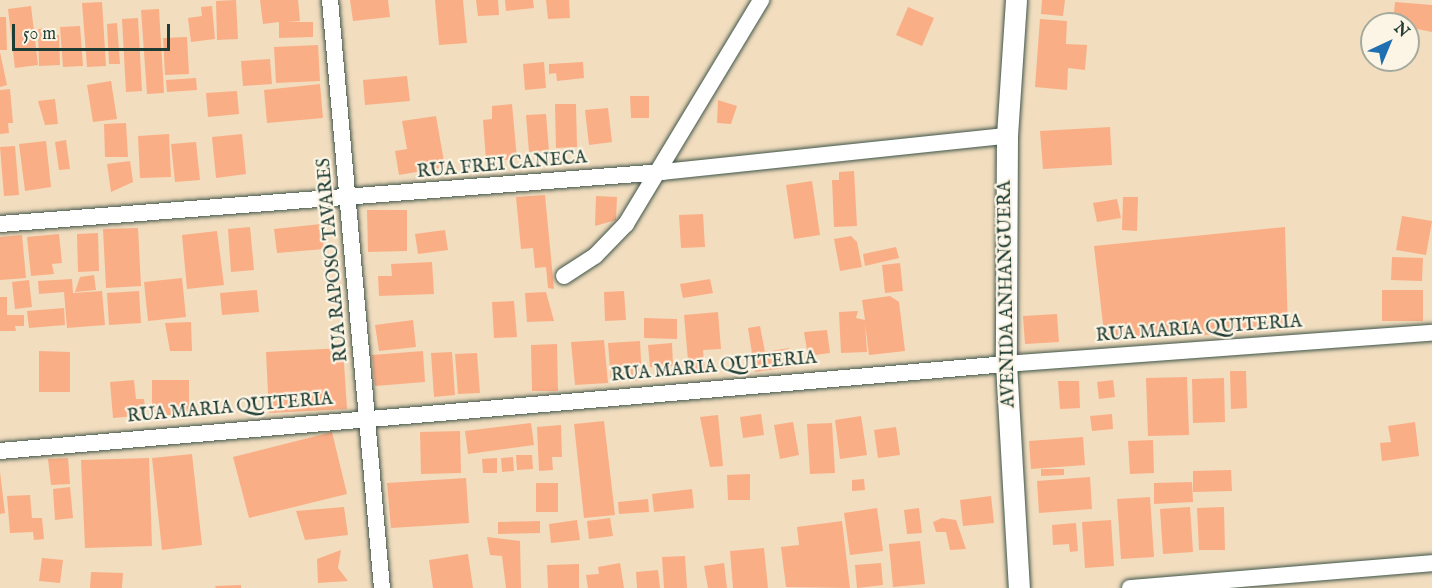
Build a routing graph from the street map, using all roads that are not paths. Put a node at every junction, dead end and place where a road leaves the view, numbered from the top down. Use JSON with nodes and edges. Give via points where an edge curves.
{"nodes":[{"id":1,"x":330,"y":0,"type":"edge"},
{"id":2,"x":761,"y":0,"type":"edge"},
{"id":3,"x":1016,"y":0,"type":"edge"},
{"id":4,"x":1007,"y":136,"type":"junction"},
{"id":5,"x":662,"y":172,"type":"junction"},
{"id":6,"x":348,"y":199,"type":"junction"},
{"id":7,"x":0,"y":224,"type":"edge"},
{"id":8,"x":564,"y":276,"type":"dead end"},
{"id":9,"x":1432,"y":333,"type":"edge"},
{"id":10,"x":1006,"y":363,"type":"junction"},
{"id":11,"x":367,"y":416,"type":"junction"},
{"id":12,"x":0,"y":451,"type":"edge"},
{"id":13,"x":1432,"y":563,"type":"edge"},
{"id":14,"x":382,"y":588,"type":"edge"},
{"id":15,"x":1019,"y":588,"type":"edge"},
{"id":16,"x":1130,"y":588,"type":"edge"}],
"edges":[{"from":1,"to":6,"type":"street","name":"RUA RAPOSO TAVARES"},
{"from":2,"to":5,"type":"street"},
{"from":3,"to":4,"type":"street","name":"AVENIDA ANHANGUERA"},
{"from":4,"to":5,"type":"street","name":"RUA FREI CANECA"},
{"from":4,"to":10,"type":"street","name":"AVENIDA ANHANGUERA"},
{"from":5,"to":6,"type":"street","name":"RUA FREI CANECA"},
{"from":5,"to":8,"type":"street","via":[[609,243]]},
{"from":6,"to":7,"type":"street","name":"RUA FREI CANECA"},
{"from":6,"to":11,"type":"street","name":"RUA RAPOSO TAVARES"},
{"from":9,"to":10,"type":"street","name":"RUA MARIA QUITERIA"},
{"from":10,"to":11,"type":"street","name":"RUA MARIA QUITERIA"},
{"from":10,"to":15,"type":"street","name":"AVENIDA ANHANGUERA"},
{"from":11,"to":12,"type":"street","name":"RUA MARIA QUITERIA"},
{"from":11,"to":14,"type":"street","name":"RUA RAPOSO TAVARES"},
{"from":13,"to":16,"type":"street"}]}
